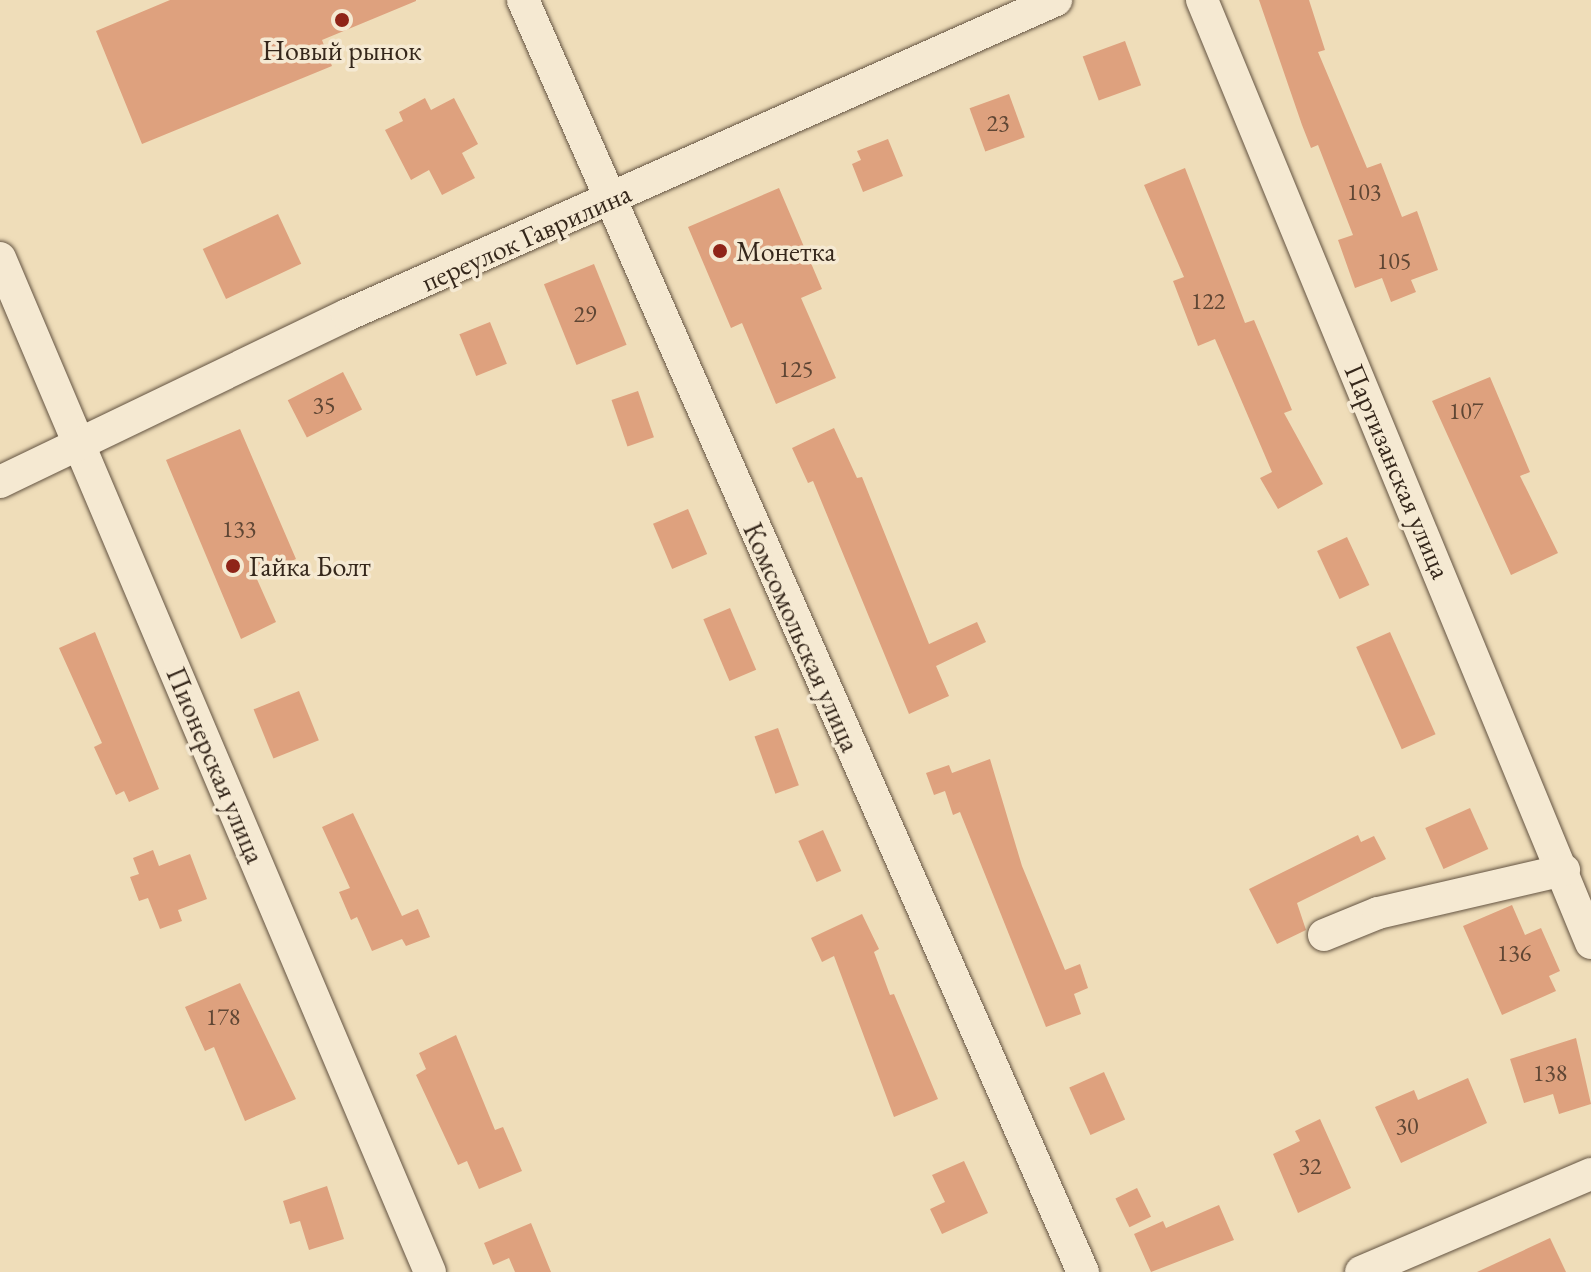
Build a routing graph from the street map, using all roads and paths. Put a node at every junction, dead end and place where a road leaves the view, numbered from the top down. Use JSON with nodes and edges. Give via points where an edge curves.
{"nodes":[{"id":1,"x":523,"y":0,"type":"edge"},
{"id":2,"x":1056,"y":0,"type":"edge"},
{"id":3,"x":1202,"y":0,"type":"edge"},
{"id":4,"x":609,"y":200,"type":"junction"},
{"id":5,"x":0,"y":258,"type":"edge"},
{"id":6,"x":79,"y":443,"type":"junction"},
{"id":7,"x":0,"y":482,"type":"edge"},
{"id":8,"x":1564,"y":870,"type":"junction"},
{"id":9,"x":1324,"y":935,"type":"dead end"},
{"id":10,"x":1591,"y":943,"type":"edge"},
{"id":11,"x":1591,"y":1174,"type":"edge"},
{"id":12,"x":430,"y":1272,"type":"edge"},
{"id":13,"x":1083,"y":1272,"type":"edge"},
{"id":14,"x":1361,"y":1272,"type":"edge"}],
"edges":[{"from":1,"to":4,"type":"street","name":"Комсомольская улица"},
{"from":2,"to":4,"type":"street","name":"переулок Гаврилина"},
{"from":3,"to":8,"type":"street","name":"Партизанская улица"},
{"from":4,"to":6,"type":"street","name":"переулок Гаврилина","via":[[347,315]]},
{"from":4,"to":13,"type":"street","name":"Комсомольская улица"},
{"from":5,"to":6,"type":"street","name":"Пионерская улица"},
{"from":6,"to":7,"type":"street","name":"переулок Гаврилина"},
{"from":6,"to":12,"type":"street","name":"Пионерская улица"},
{"from":8,"to":9,"type":"street","via":[[1378,913]]},
{"from":8,"to":10,"type":"street","name":"Партизанская улица"},
{"from":11,"to":14,"type":"street"}]}
